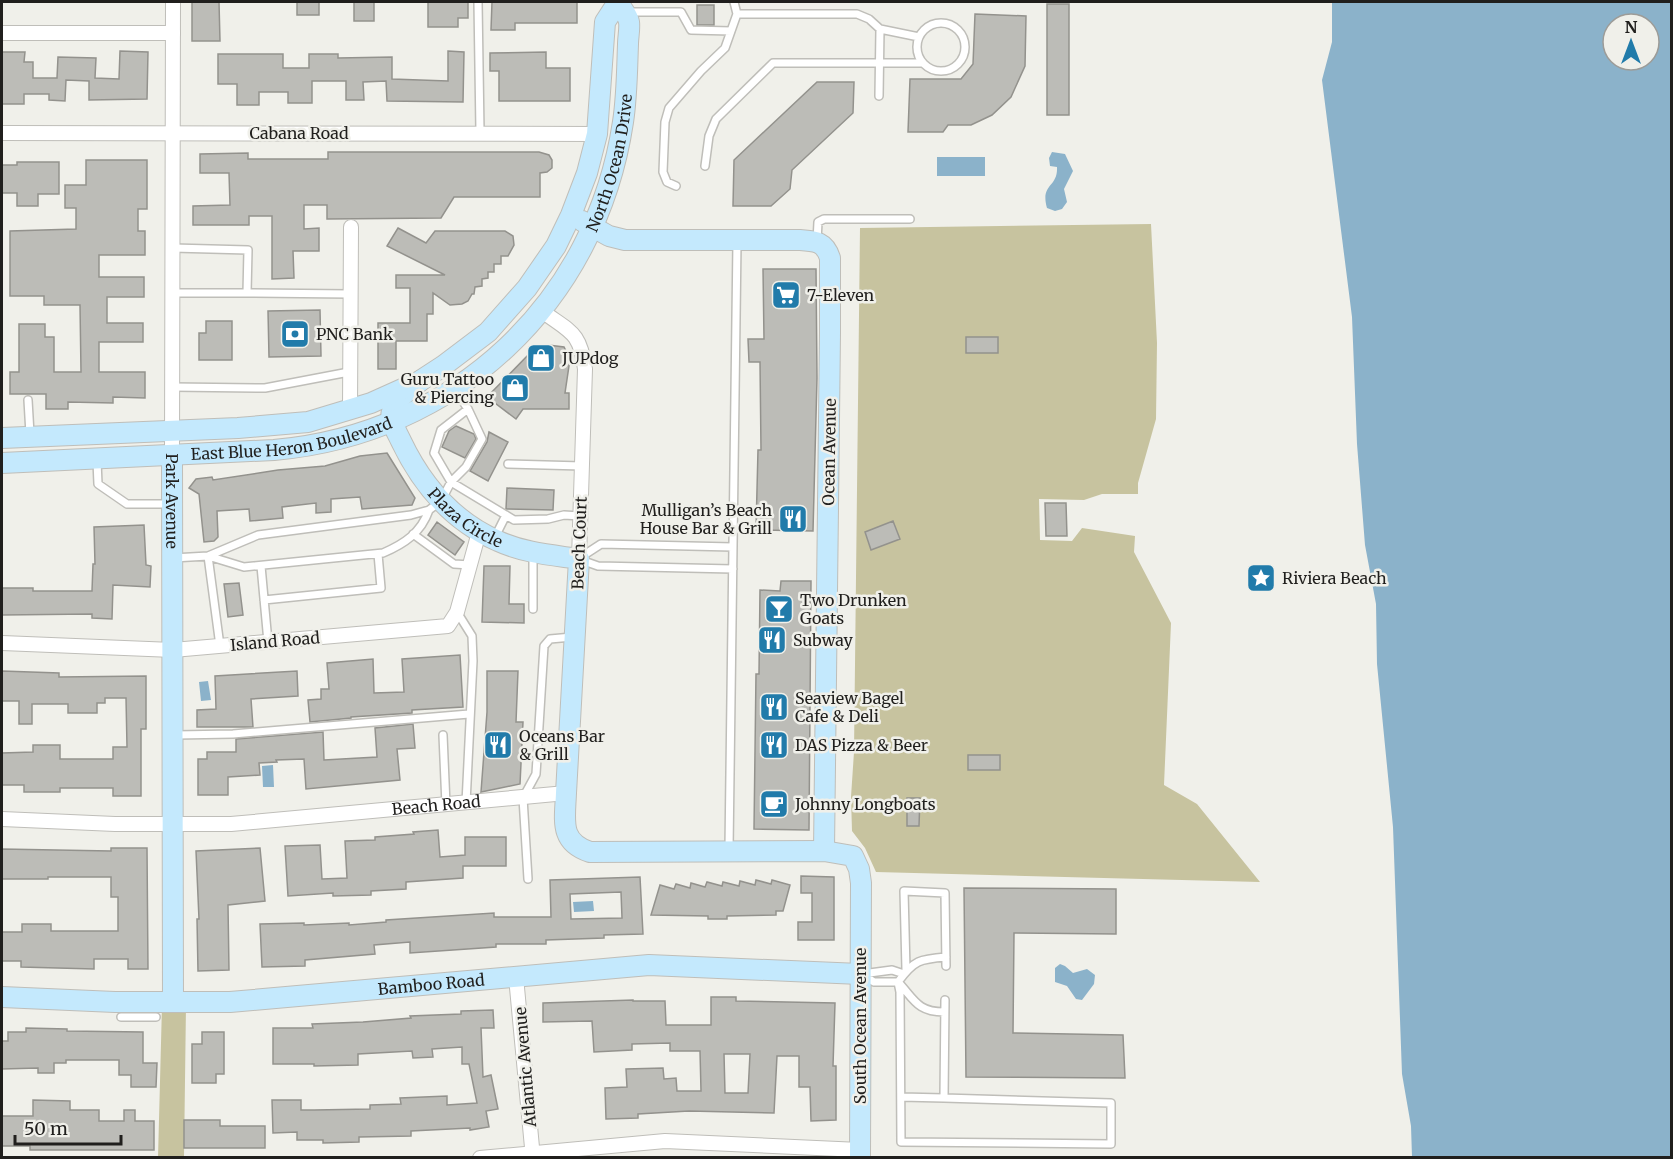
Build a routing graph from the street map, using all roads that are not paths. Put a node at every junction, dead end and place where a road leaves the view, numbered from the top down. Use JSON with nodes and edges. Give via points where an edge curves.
{"nodes":[{"id":1,"x":173,"y":2,"type":"edge"},
{"id":2,"x":478,"y":2,"type":"edge"},
{"id":3,"x":734,"y":2,"type":"edge"},
{"id":4,"x":620,"y":5,"type":"edge"},
{"id":5,"x":737,"y":14,"type":"junction"},
{"id":6,"x":880,"y":29,"type":"junction"},
{"id":7,"x":731,"y":31,"type":"junction"},
{"id":8,"x":2,"y":33,"type":"edge"},
{"id":9,"x":173,"y":33,"type":"junction"},
{"id":10,"x":919,"y":37,"type":"junction"},
{"id":11,"x":880,"y":63,"type":"junction"},
{"id":12,"x":923,"y":63,"type":"junction"},
{"id":13,"x":879,"y":96,"type":"dead end"},
{"id":14,"x":480,"y":132,"type":"junction"},
{"id":15,"x":2,"y":133,"type":"edge"},
{"id":16,"x":173,"y":133,"type":"junction"},
{"id":17,"x":597,"y":134,"type":"junction"},
{"id":18,"x":705,"y":166,"type":"dead end"},
{"id":19,"x":676,"y":186,"type":"dead end"},
{"id":20,"x":571,"y":215,"type":"junction"},
{"id":21,"x":910,"y":219,"type":"dead end"},
{"id":22,"x":351,"y":227,"type":"dead end"},
{"id":23,"x":593,"y":227,"type":"junction"},
{"id":24,"x":738,"y":240,"type":"junction"},
{"id":25,"x":817,"y":241,"type":"junction"},
{"id":26,"x":173,"y":248,"type":"junction"},
{"id":27,"x":528,"y":288,"type":"joint"},
{"id":28,"x":173,"y":293,"type":"junction"},
{"id":29,"x":247,"y":293,"type":"junction"},
{"id":30,"x":350,"y":294,"type":"junction"},
{"id":31,"x":542,"y":311,"type":"junction"},
{"id":32,"x":349,"y":372,"type":"junction"},
{"id":33,"x":420,"y":381,"type":"junction"},
{"id":34,"x":172,"y":387,"type":"junction"},
{"id":35,"x":454,"y":389,"type":"junction"},
{"id":36,"x":28,"y":399,"type":"dead end"},
{"id":37,"x":468,"y":409,"type":"junction"},
{"id":38,"x":350,"y":411,"type":"junction"},
{"id":39,"x":392,"y":422,"type":"junction"},
{"id":40,"x":172,"y":430,"type":"junction"},
{"id":41,"x":30,"y":436,"type":"junction"},
{"id":42,"x":2,"y":438,"type":"edge"},
{"id":43,"x":330,"y":442,"type":"junction"},
{"id":44,"x":172,"y":455,"type":"junction"},
{"id":45,"x":97,"y":458,"type":"junction"},
{"id":46,"x":2,"y":463,"type":"edge"},
{"id":47,"x":508,"y":464,"type":"dead end"},
{"id":48,"x":582,"y":466,"type":"junction"},
{"id":49,"x":451,"y":482,"type":"junction"},
{"id":50,"x":173,"y":504,"type":"junction"},
{"id":51,"x":435,"y":506,"type":"junction"},
{"id":52,"x":506,"y":515,"type":"junction"},
{"id":53,"x":580,"y":516,"type":"junction"},
{"id":54,"x":413,"y":534,"type":"junction"},
{"id":55,"x":487,"y":535,"type":"junction"},
{"id":56,"x":733,"y":547,"type":"junction"},
{"id":57,"x":533,"y":552,"type":"junction"},
{"id":58,"x":378,"y":554,"type":"junction"},
{"id":59,"x":208,"y":556,"type":"junction"},
{"id":60,"x":173,"y":558,"type":"junction"},
{"id":61,"x":579,"y":559,"type":"junction"},
{"id":62,"x":470,"y":565,"type":"junction"},
{"id":63,"x":261,"y":566,"type":"junction"},
{"id":64,"x":733,"y":569,"type":"junction"},
{"id":65,"x":264,"y":600,"type":"junction"},
{"id":66,"x":533,"y":609,"type":"dead end"},
{"id":67,"x":458,"y":612,"type":"junction"},
{"id":68,"x":574,"y":637,"type":"junction"},
{"id":69,"x":268,"y":642,"type":"junction"},
{"id":70,"x":2,"y":644,"type":"edge"},
{"id":71,"x":220,"y":646,"type":"junction"},
{"id":72,"x":173,"y":650,"type":"junction"},
{"id":73,"x":470,"y":714,"type":"junction"},
{"id":74,"x":173,"y":735,"type":"junction"},
{"id":75,"x":443,"y":735,"type":"dead end"},
{"id":76,"x":566,"y":793,"type":"junction"},
{"id":77,"x":523,"y":798,"type":"junction"},
{"id":78,"x":466,"y":803,"type":"junction"},
{"id":79,"x":446,"y":805,"type":"junction"},
{"id":80,"x":2,"y":819,"type":"edge"},
{"id":81,"x":173,"y":824,"type":"junction"},
{"id":82,"x":729,"y":851,"type":"junction"},
{"id":83,"x":824,"y":851,"type":"junction"},
{"id":84,"x":528,"y":879,"type":"dead end"},
{"id":85,"x":946,"y":957,"type":"junction"},
{"id":86,"x":946,"y":966,"type":"dead end"},
{"id":87,"x":905,"y":972,"type":"junction"},
{"id":88,"x":860,"y":974,"type":"junction"},
{"id":89,"x":516,"y":977,"type":"junction"},
{"id":90,"x":898,"y":982,"type":"junction"},
{"id":91,"x":2,"y":997,"type":"edge"},
{"id":92,"x":945,"y":1000,"type":"dead end"},
{"id":93,"x":173,"y":1002,"type":"junction"},
{"id":94,"x":137,"y":1009,"type":"junction"},
{"id":95,"x":944,"y":1011,"type":"junction"},
{"id":96,"x":121,"y":1017,"type":"dead end"},
{"id":97,"x":156,"y":1017,"type":"dead end"},
{"id":98,"x":901,"y":1098,"type":"junction"},
{"id":99,"x":944,"y":1098,"type":"junction"},
{"id":100,"x":860,"y":1154,"type":"edge"},
{"id":101,"x":533,"y":1155,"type":"edge"},
{"id":102,"x":480,"y":1158,"type":"edge"}],
"edges":[{"from":1,"to":9,"type":"street","name":"Park Avenue"},
{"from":2,"to":14,"type":"lane"},
{"from":3,"to":5,"type":"lane"},
{"from":4,"to":7,"type":"lane","via":[[681,12],[691,30]]},
{"from":4,"to":17,"type":"street","name":"North Ocean Drive","via":[[605,22]]},
{"from":4,"to":23,"type":"street","name":"North Ocean Drive","via":[[629,21],[625,112],[616,162]]},
{"from":5,"to":6,"type":"lane","via":[[857,14]]},
{"from":5,"to":7,"type":"lane"},
{"from":6,"to":10,"type":"lane"},
{"from":6,"to":11,"type":"lane"},
{"from":7,"to":19,"type":"lane","via":[[725,48],[669,108],[664,122],[663,172],[668,182]]},
{"from":8,"to":9,"type":"street"},
{"from":9,"to":16,"type":"street","name":"Park Avenue"},
{"from":10,"to":12,"type":"lane","via":[[917,50]]},
{"from":10,"to":12,"type":"lane","via":[[928,26],[941,22],[960,31],[966,43],[964,57],[955,67],[935,70]]},
{"from":11,"to":12,"type":"lane"},
{"from":11,"to":13,"type":"lane"},
{"from":11,"to":18,"type":"lane","via":[[773,63],[716,119]]},
{"from":14,"to":16,"type":"street","name":"Cabana Road"},
{"from":14,"to":17,"type":"street","name":"Cabana Road"},
{"from":15,"to":16,"type":"street","name":"Cabana Road"},
{"from":16,"to":26,"type":"street","name":"Park Avenue"},
{"from":17,"to":20,"type":"street","name":"North Ocean Drive"},
{"from":20,"to":23,"type":"street"},
{"from":20,"to":27,"type":"street","name":"North Ocean Drive"},
{"from":21,"to":25,"type":"lane","via":[[824,219],[818,222]]},
{"from":22,"to":30,"type":"street"},
{"from":23,"to":24,"type":"street","via":[[625,240]]},
{"from":23,"to":31,"type":"street","name":"North Ocean Drive","via":[[568,275]]},
{"from":24,"to":25,"type":"street"},
{"from":24,"to":56,"type":"lane"},
{"from":25,"to":83,"type":"street","name":"Ocean Avenue","via":[[828,250],[830,258]]},
{"from":26,"to":28,"type":"street","name":"Park Avenue"},
{"from":26,"to":29,"type":"lane","via":[[248,250]]},
{"from":27,"to":33,"type":"street","name":"East Blue Heron Boulevard","via":[[477,340]]},
{"from":28,"to":29,"type":"lane"},
{"from":28,"to":34,"type":"street","name":"Park Avenue"},
{"from":29,"to":30,"type":"lane"},
{"from":30,"to":32,"type":"street"},
{"from":31,"to":35,"type":"street","name":"East Blue Heron Boulevard","via":[[506,348]]},
{"from":31,"to":48,"type":"street","name":"Beach Court","via":[[573,332],[582,351]]},
{"from":32,"to":34,"type":"lane","via":[[265,388]]},
{"from":32,"to":38,"type":"street"},
{"from":33,"to":38,"type":"street","name":"East Blue Heron Boulevard"},
{"from":33,"to":39,"type":"street","via":[[394,404]]},
{"from":34,"to":40,"type":"street","name":"Park Avenue"},
{"from":35,"to":37,"type":"lane"},
{"from":35,"to":39,"type":"street","name":"East Blue Heron Boulevard"},
{"from":36,"to":41,"type":"lane"},
{"from":37,"to":49,"type":"lane","via":[[482,439],[466,467]]},
{"from":37,"to":49,"type":"lane","via":[[441,430],[434,453]]},
{"from":38,"to":40,"type":"street","name":"East Blue Heron Boulevard","via":[[296,424]]},
{"from":38,"to":43,"type":"street","via":[[346,426]]},
{"from":39,"to":43,"type":"street","name":"East Blue Heron Boulevard"},
{"from":39,"to":51,"type":"street","name":"Plaza Circle"},
{"from":40,"to":41,"type":"street","name":"East Blue Heron Boulevard"},
{"from":40,"to":44,"type":"street","name":"Park Avenue"},
{"from":41,"to":42,"type":"street","name":"East Blue Heron Boulevard"},
{"from":43,"to":44,"type":"street","name":"East Blue Heron Boulevard","via":[[274,450]]},
{"from":44,"to":45,"type":"street","name":"East Blue Heron Boulevard"},
{"from":44,"to":50,"type":"street","name":"Park Avenue"},
{"from":45,"to":46,"type":"street","name":"East Blue Heron Boulevard"},
{"from":45,"to":50,"type":"lane","via":[[98,484],[128,504]]},
{"from":47,"to":48,"type":"lane"},
{"from":48,"to":53,"type":"street","name":"Beach Court"},
{"from":49,"to":51,"type":"lane"},
{"from":49,"to":52,"type":"lane"},
{"from":50,"to":60,"type":"street","name":"Park Avenue"},
{"from":51,"to":54,"type":"lane"},
{"from":51,"to":55,"type":"street","name":"Plaza Circle"},
{"from":51,"to":59,"type":"lane","via":[[411,515],[258,535]]},
{"from":52,"to":53,"type":"lane","via":[[514,520]]},
{"from":52,"to":55,"type":"lane"},
{"from":53,"to":61,"type":"street","name":"Beach Court"},
{"from":54,"to":58,"type":"lane","via":[[402,545]]},
{"from":54,"to":62,"type":"lane","via":[[454,564]]},
{"from":55,"to":57,"type":"street","name":"Plaza Circle"},
{"from":55,"to":62,"type":"street"},
{"from":56,"to":61,"type":"lane","via":[[601,544]]},
{"from":56,"to":64,"type":"lane"},
{"from":57,"to":61,"type":"street","name":"Plaza Circle"},
{"from":57,"to":66,"type":"lane"},
{"from":58,"to":63,"type":"lane"},
{"from":58,"to":65,"type":"lane","via":[[381,588]]},
{"from":59,"to":60,"type":"lane"},
{"from":59,"to":63,"type":"lane","via":[[244,567]]},
{"from":59,"to":71,"type":"lane"},
{"from":60,"to":72,"type":"street","name":"Park Avenue"},
{"from":61,"to":64,"type":"lane","via":[[598,566]]},
{"from":61,"to":68,"type":"street","name":"Beach Court"},
{"from":62,"to":67,"type":"street"},
{"from":63,"to":65,"type":"lane"},
{"from":64,"to":82,"type":"lane"},
{"from":65,"to":69,"type":"lane"},
{"from":67,"to":69,"type":"street","name":"Island Road","via":[[448,626]]},
{"from":67,"to":73,"type":"lane","via":[[472,636]]},
{"from":68,"to":76,"type":"street","name":"Beach Court"},
{"from":68,"to":77,"type":"lane","via":[[550,639],[544,646],[536,774]]},
{"from":69,"to":71,"type":"street","name":"Island Road"},
{"from":70,"to":72,"type":"street","name":"Island Road"},
{"from":71,"to":72,"type":"street","name":"Island Road"},
{"from":72,"to":74,"type":"street","name":"Park Avenue"},
{"from":73,"to":74,"type":"lane","via":[[233,734]]},
{"from":73,"to":78,"type":"lane"},
{"from":74,"to":81,"type":"street","name":"Park Avenue"},
{"from":75,"to":79,"type":"lane"},
{"from":76,"to":77,"type":"street","name":"Beach Road"},
{"from":76,"to":82,"type":"street","via":[[566,832],[583,850]]},
{"from":77,"to":78,"type":"street","name":"Beach Road"},
{"from":77,"to":84,"type":"lane"},
{"from":78,"to":79,"type":"street","name":"Beach Road"},
{"from":79,"to":81,"type":"street","name":"Beach Road","via":[[231,824]]},
{"from":80,"to":81,"type":"street","name":"Beach Road"},
{"from":81,"to":93,"type":"street","name":"Park Avenue"},
{"from":82,"to":83,"type":"street"},
{"from":83,"to":88,"type":"street","name":"South Ocean Avenue","via":[[853,856],[859,869]]},
{"from":85,"to":86,"type":"lane"},
{"from":85,"to":87,"type":"lane","via":[[922,959]]},
{"from":85,"to":87,"type":"lane","via":[[945,893],[904,891]]},
{"from":87,"to":88,"type":"lane","via":[[881,970]]},
{"from":87,"to":90,"type":"lane"},
{"from":88,"to":89,"type":"street","name":"Bamboo Road","via":[[649,965]]},
{"from":88,"to":90,"type":"lane","via":[[874,982]]},
{"from":88,"to":100,"type":"street","name":"South Ocean Avenue"},
{"from":89,"to":93,"type":"street","name":"Bamboo Road","via":[[230,1002]]},
{"from":89,"to":101,"type":"street","name":"Atlantic Avenue"},
{"from":90,"to":95,"type":"lane","via":[[918,1005]]},
{"from":90,"to":98,"type":"lane"},
{"from":91,"to":94,"type":"street","name":"Bamboo Road"},
{"from":92,"to":95,"type":"lane"},
{"from":93,"to":94,"type":"street","name":"Bamboo Road"},
{"from":94,"to":96,"type":"lane"},
{"from":94,"to":97,"type":"lane"},
{"from":95,"to":99,"type":"lane"},
{"from":98,"to":99,"type":"lane"},
{"from":98,"to":99,"type":"lane","via":[[901,1142],[1110,1144],[1111,1103]]},
{"from":100,"to":101,"type":"street","via":[[665,1141]]},
{"from":101,"to":102,"type":"street"}]}
